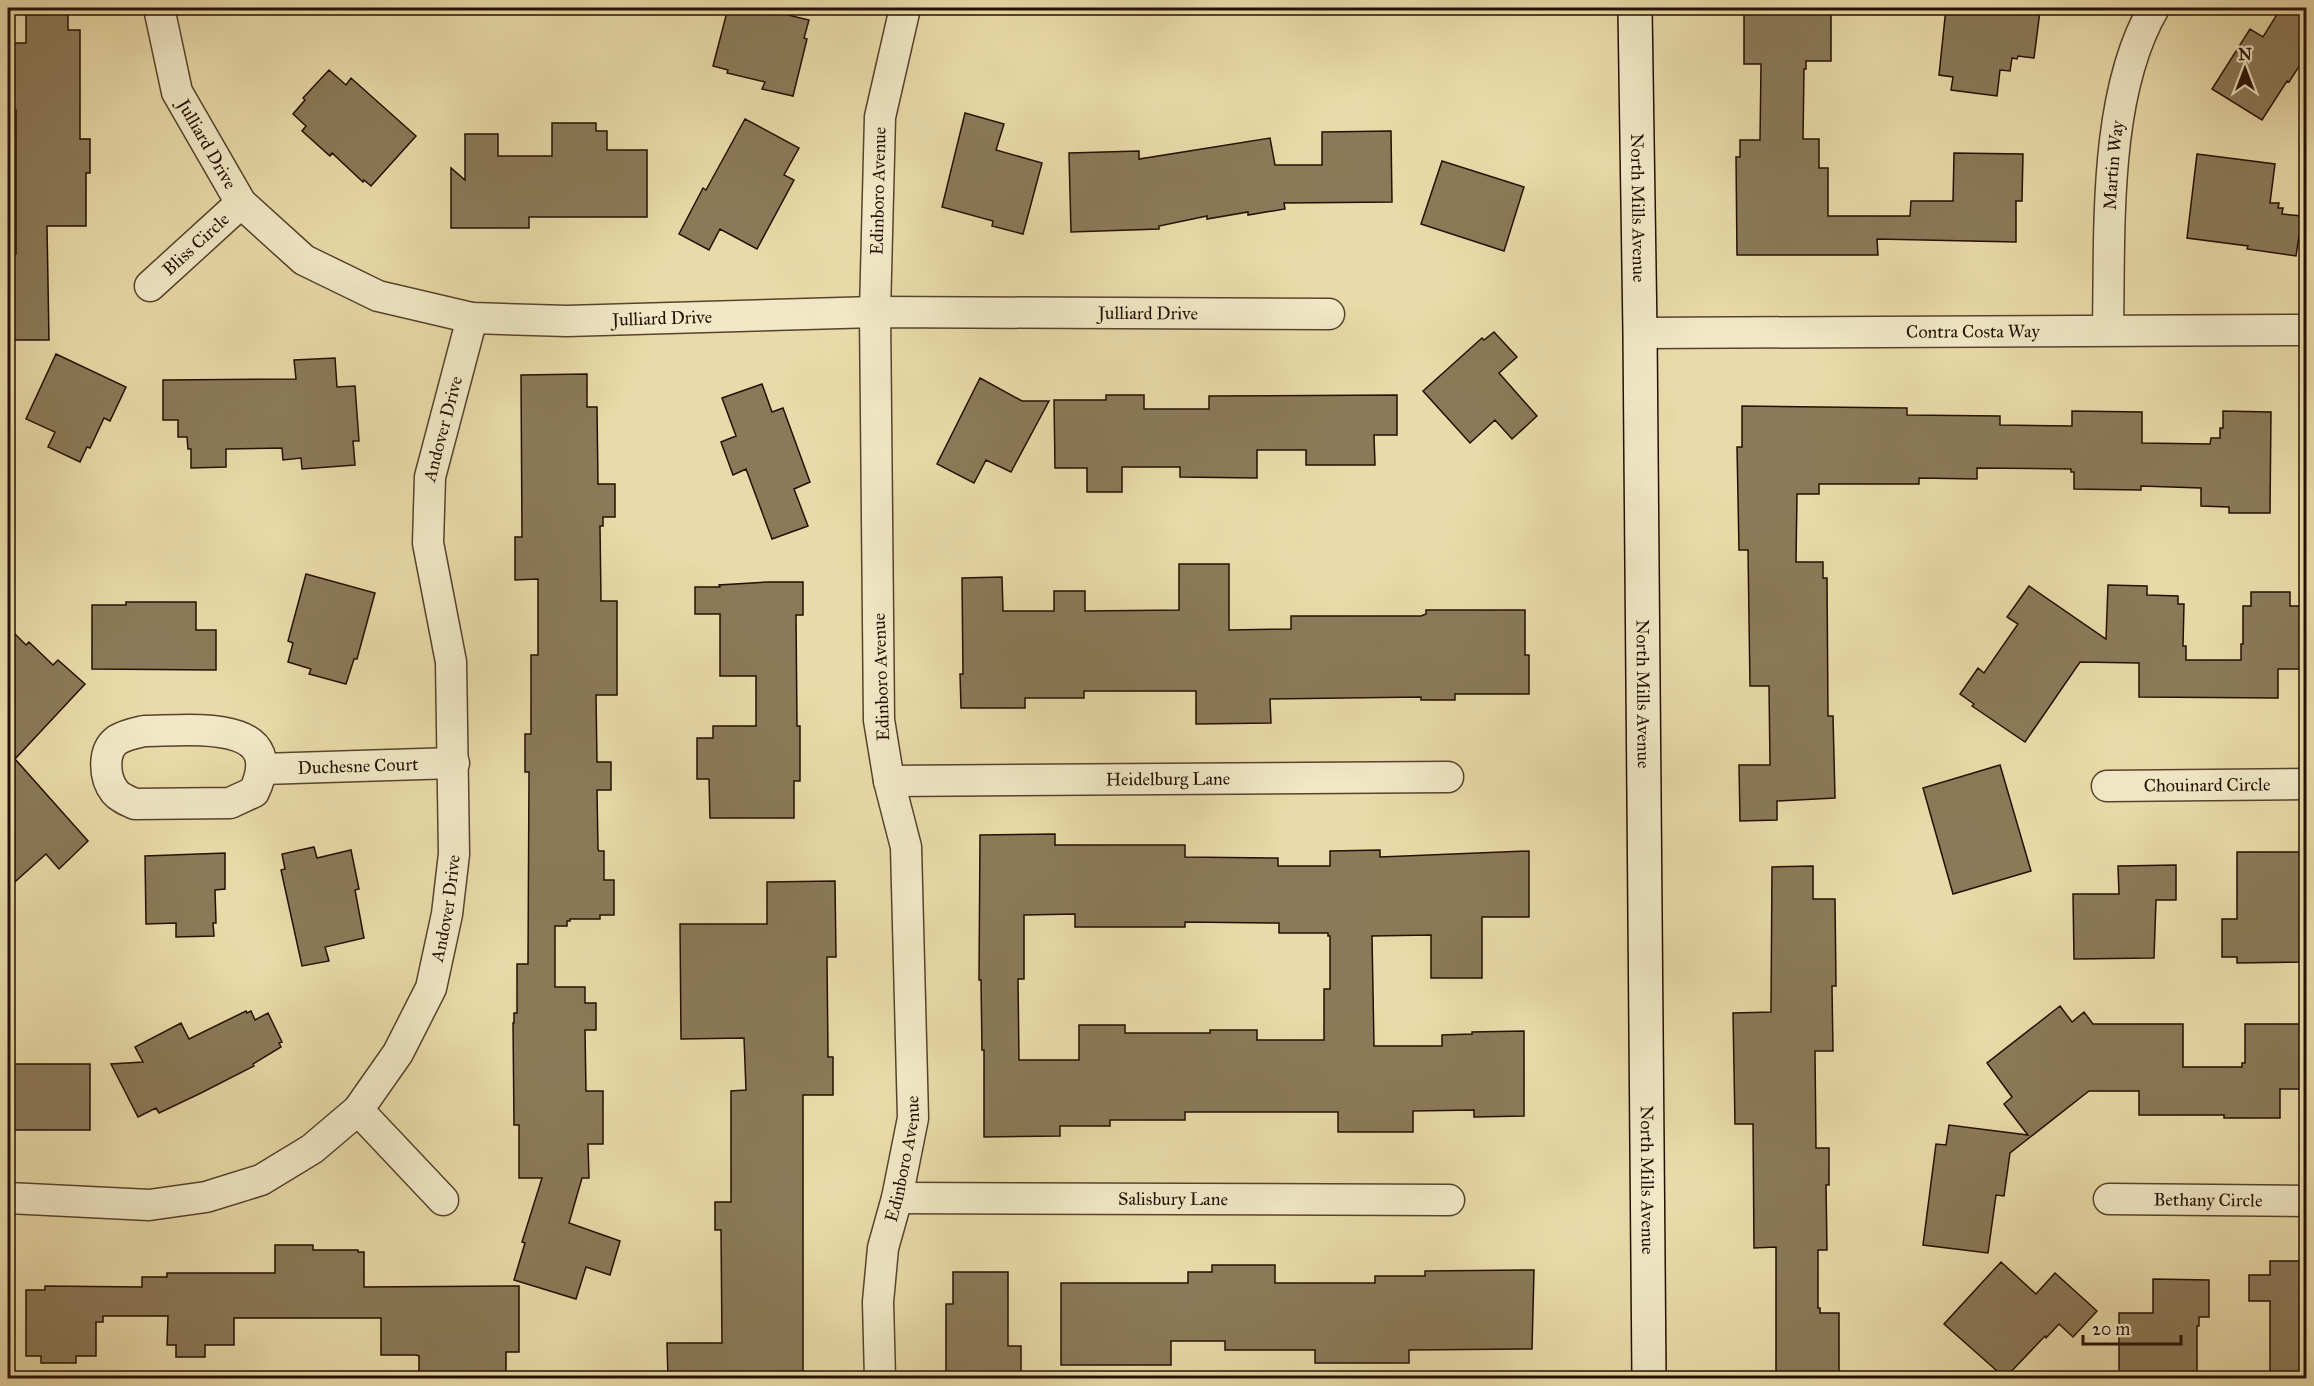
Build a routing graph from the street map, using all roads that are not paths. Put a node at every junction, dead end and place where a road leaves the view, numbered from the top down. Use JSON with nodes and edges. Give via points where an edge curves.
{"nodes":[{"id":1,"x":159,"y":8,"type":"edge"},
{"id":2,"x":905,"y":8,"type":"edge"},
{"id":3,"x":1635,"y":8,"type":"edge"},
{"id":4,"x":2154,"y":8,"type":"edge"},
{"id":5,"x":241,"y":203,"type":"junction"},
{"id":6,"x":150,"y":286,"type":"dead end"},
{"id":7,"x":875,"y":312,"type":"junction"},
{"id":8,"x":1329,"y":314,"type":"dead end"},
{"id":9,"x":472,"y":318,"type":"junction"},
{"id":10,"x":2108,"y":330,"type":"junction"},
{"id":11,"x":2307,"y":330,"type":"edge"},
{"id":12,"x":1640,"y":333,"type":"junction"},
{"id":13,"x":454,"y":763,"type":"junction"},
{"id":14,"x":262,"y":769,"type":"junction"},
{"id":15,"x":1448,"y":777,"type":"dead end"},
{"id":16,"x":889,"y":781,"type":"junction"},
{"id":17,"x":2307,"y":784,"type":"edge"},
{"id":18,"x":2107,"y":786,"type":"dead end"},
{"id":19,"x":358,"y":1110,"type":"junction"},
{"id":20,"x":8,"y":1198,"type":"edge"},
{"id":21,"x":897,"y":1198,"type":"junction"},
{"id":22,"x":2109,"y":1199,"type":"dead end"},
{"id":23,"x":443,"y":1200,"type":"dead end"},
{"id":24,"x":1449,"y":1200,"type":"dead end"},
{"id":25,"x":2307,"y":1200,"type":"edge"},
{"id":26,"x":879,"y":1378,"type":"edge"},
{"id":27,"x":1649,"y":1378,"type":"edge"}],
"edges":[{"from":1,"to":5,"type":"street","name":"Julliard Drive","via":[[177,92]]},
{"from":2,"to":7,"type":"street","name":"Edinboro Avenue","via":[[880,117]]},
{"from":3,"to":12,"type":"main road","name":"North Mills Avenue"},
{"from":4,"to":10,"type":"street","name":"Martin Way","via":[[2143,26],[2121,100],[2112,172]]},
{"from":5,"to":6,"type":"street","name":"Bliss Circle"},
{"from":5,"to":9,"type":"street","name":"Julliard Drive","via":[[304,260],[378,296]]},
{"from":7,"to":8,"type":"street","name":"Julliard Drive"},
{"from":7,"to":9,"type":"street","name":"Julliard Drive","via":[[567,321]]},
{"from":7,"to":16,"type":"street","name":"Edinboro Avenue","via":[[879,720]]},
{"from":9,"to":13,"type":"street","name":"Andover Drive","via":[[429,477],[428,543],[451,662]]},
{"from":10,"to":11,"type":"street","name":"Contra Costa Way"},
{"from":10,"to":12,"type":"street","name":"Contra Costa Way"},
{"from":12,"to":27,"type":"main road","name":"North Mills Avenue"},
{"from":13,"to":14,"type":"street","name":"Duchesne Court"},
{"from":13,"to":19,"type":"street","name":"Andover Drive","via":[[454,854],[447,914],[431,988],[398,1053]]},
{"from":14,"to":14,"type":"street","via":[[254,744],[241,736],[226,732],[144,731],[116,741],[108,754],[106,770],[115,792],[135,804],[147,804],[230,802],[254,792]]},
{"from":15,"to":16,"type":"street","name":"Heidelburg Lane"},
{"from":16,"to":21,"type":"street","name":"Edinboro Avenue","via":[[906,847],[913,1118]]},
{"from":17,"to":18,"type":"street","name":"Chouinard Circle"},
{"from":19,"to":20,"type":"street","name":"Andover Drive","via":[[312,1149],[261,1180],[206,1197],[149,1205]]},
{"from":19,"to":23,"type":"street"},
{"from":21,"to":24,"type":"street","name":"Salisbury Lane"},
{"from":21,"to":26,"type":"street","name":"Edinboro Avenue","via":[[884,1248],[878,1302]]},
{"from":22,"to":25,"type":"street","name":"Bethany Circle"}]}
